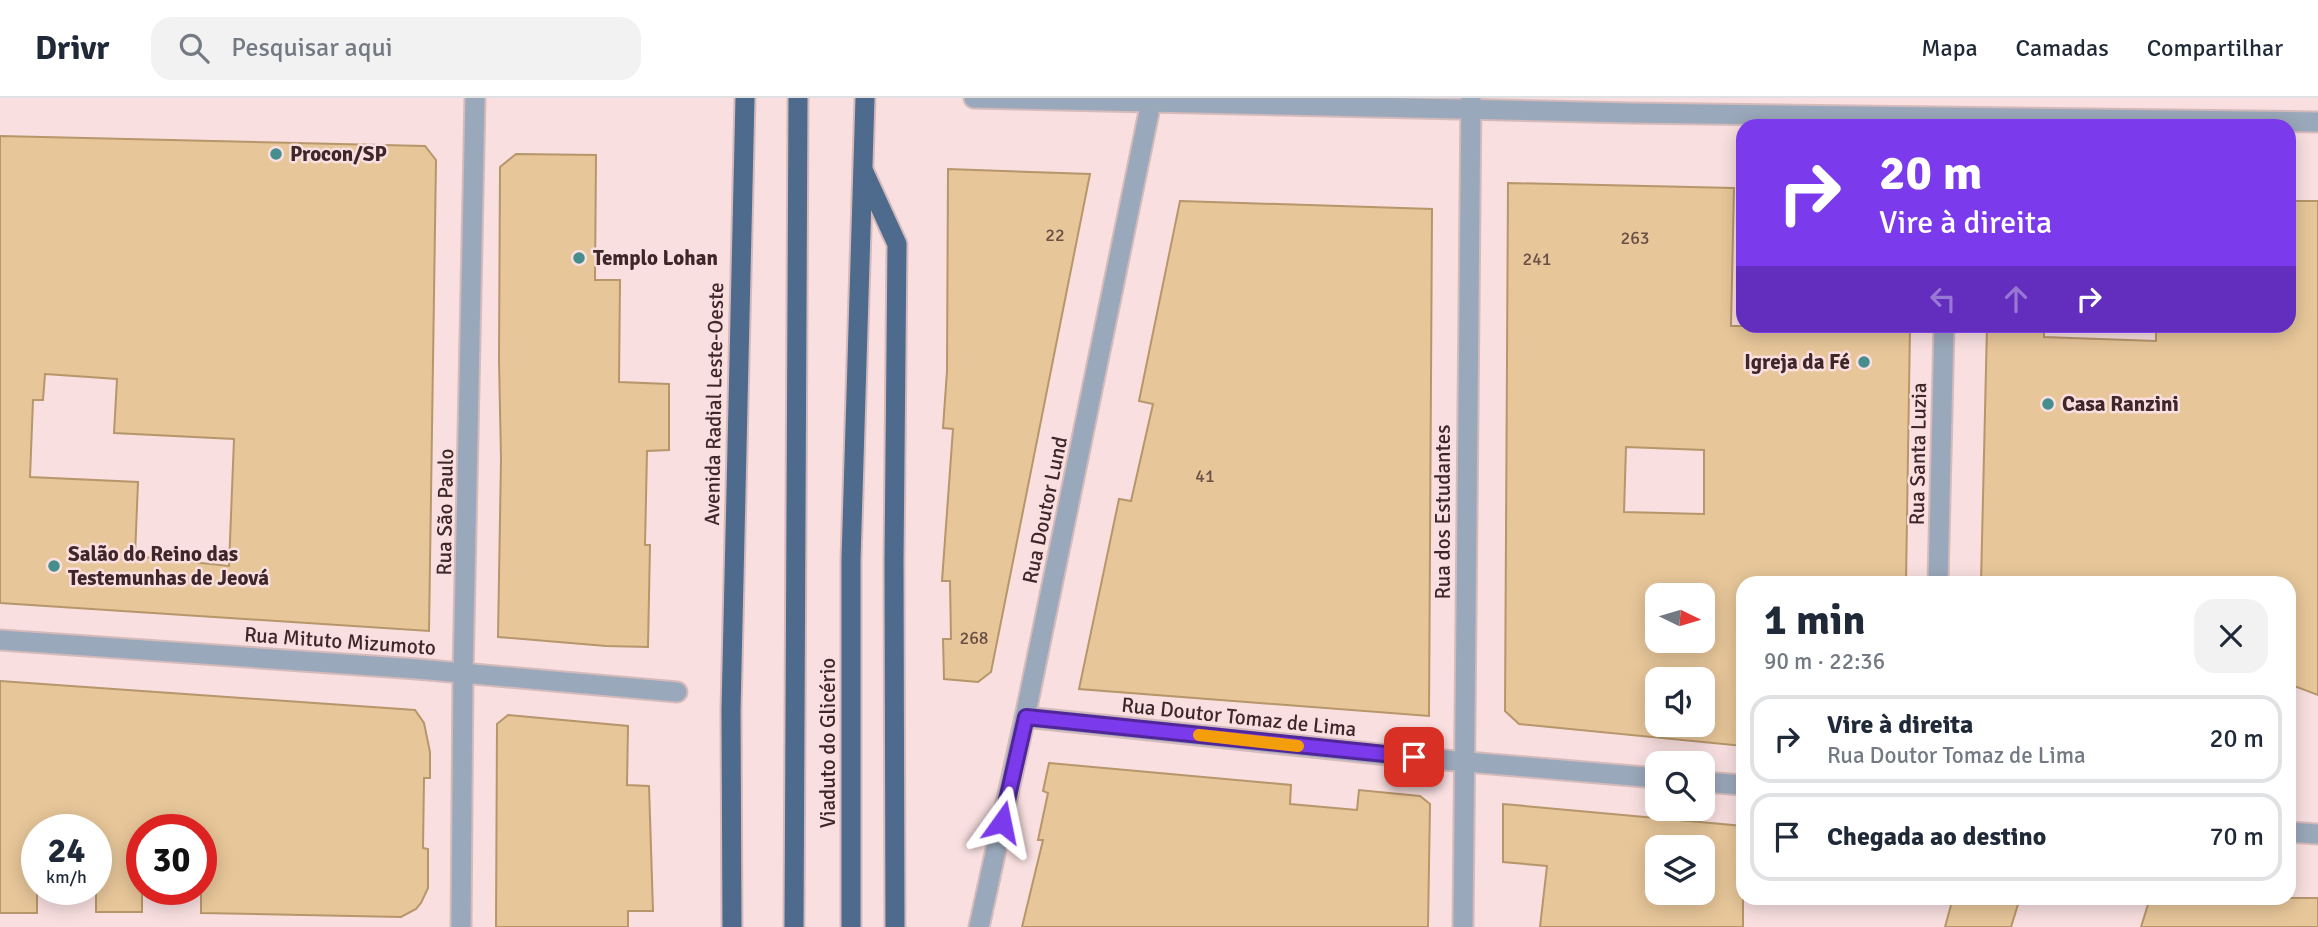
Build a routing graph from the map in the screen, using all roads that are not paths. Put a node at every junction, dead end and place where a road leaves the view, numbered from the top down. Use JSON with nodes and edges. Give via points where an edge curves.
{"nodes":[{"id":1,"x":475,"y":98,"type":"edge"},
{"id":2,"x":745,"y":98,"type":"edge"},
{"id":3,"x":798,"y":98,"type":"edge"},
{"id":4,"x":865,"y":98,"type":"edge"},
{"id":5,"x":974,"y":98,"type":"edge"},
{"id":6,"x":1151,"y":102,"type":"junction"},
{"id":7,"x":1470,"y":103,"type":"edge"},
{"id":8,"x":1896,"y":119,"type":"edge"},
{"id":9,"x":2296,"y":122,"type":"edge"},
{"id":10,"x":2318,"y":122,"type":"edge"},
{"id":11,"x":863,"y":168,"type":"junction"},
{"id":12,"x":1944,"y":333,"type":"edge"},
{"id":13,"x":1938,"y":576,"type":"edge"},
{"id":14,"x":0,"y":640,"type":"edge"},
{"id":15,"x":463,"y":673,"type":"junction"},
{"id":16,"x":677,"y":692,"type":"dead end"},
{"id":17,"x":1026,"y":717,"type":"junction"},
{"id":18,"x":1464,"y":762,"type":"junction"},
{"id":19,"x":1645,"y":777,"type":"edge"},
{"id":20,"x":1715,"y":783,"type":"edge"},
{"id":21,"x":1736,"y":784,"type":"edge"},
{"id":22,"x":2296,"y":832,"type":"edge"},
{"id":23,"x":2318,"y":834,"type":"edge"},
{"id":24,"x":461,"y":927,"type":"edge"},
{"id":25,"x":733,"y":927,"type":"edge"},
{"id":26,"x":794,"y":927,"type":"edge"},
{"id":27,"x":851,"y":927,"type":"edge"},
{"id":28,"x":895,"y":927,"type":"edge"},
{"id":29,"x":979,"y":927,"type":"edge"},
{"id":30,"x":1463,"y":927,"type":"edge"}],
"edges":[{"from":1,"to":15,"type":"street","name":"Rua São Paulo"},
{"from":2,"to":25,"type":"highway","name":"Avenida Radial Leste-Oeste","via":[[731,710]]},
{"from":3,"to":26,"type":"highway"},
{"from":4,"to":11,"type":"highway"},
{"from":5,"to":6,"type":"street"},
{"from":6,"to":7,"type":"street"},
{"from":6,"to":17,"type":"street","name":"Rua Doutor Lund"},
{"from":7,"to":8,"type":"street"},
{"from":7,"to":18,"type":"street","name":"Rua dos Estudantes"},
{"from":9,"to":10,"type":"street"},
{"from":11,"to":27,"type":"highway","name":"Viaduto do Glicério","via":[[851,559]]},
{"from":11,"to":28,"type":"highway","via":[[897,244]]},
{"from":12,"to":13,"type":"street","name":"Rua Santa Luzia"},
{"from":14,"to":15,"type":"street","name":"Rua Mituto Mizumoto"},
{"from":15,"to":16,"type":"street","name":"Rua Mituto Mizumoto"},
{"from":15,"to":24,"type":"street","name":"Rua São Paulo"},
{"from":17,"to":18,"type":"street","name":"Rua Doutor Tomaz de Lima"},
{"from":17,"to":29,"type":"street","name":"Rua Doutor Lund"},
{"from":18,"to":19,"type":"street","name":"Rua Doutor Tomaz de Lima"},
{"from":18,"to":30,"type":"street","name":"Rua dos Estudantes"},
{"from":20,"to":21,"type":"street"},
{"from":22,"to":23,"type":"street"}]}
